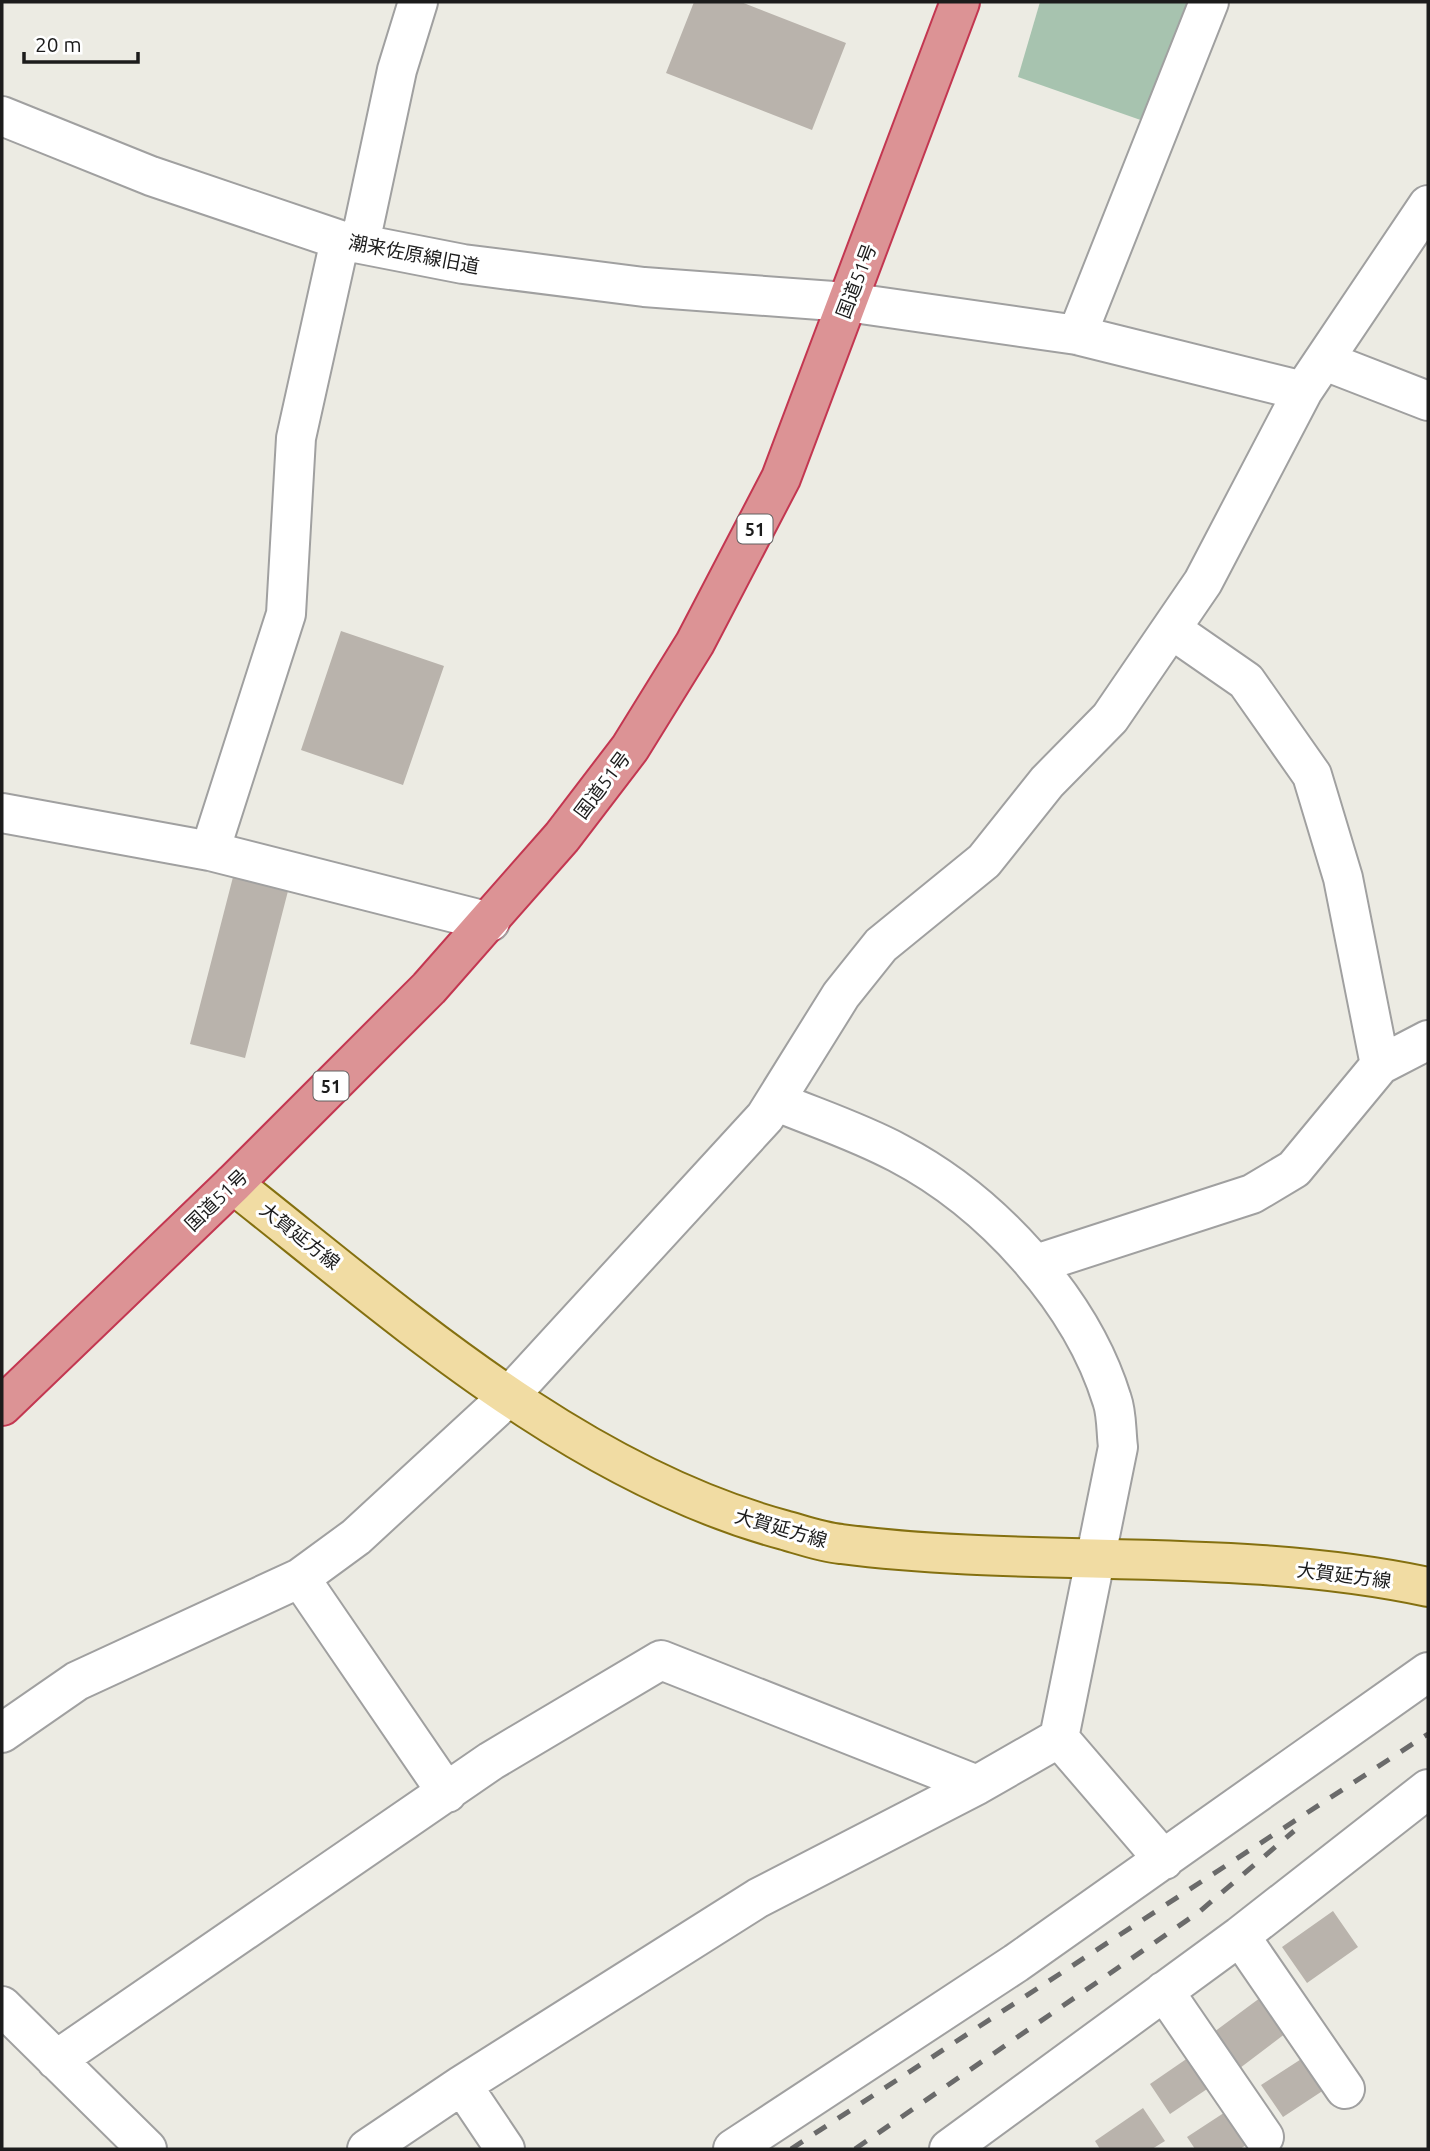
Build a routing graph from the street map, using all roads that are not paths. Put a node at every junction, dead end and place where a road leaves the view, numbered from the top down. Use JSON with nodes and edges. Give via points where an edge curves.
{"nodes":[{"id":1,"x":418,"y":2,"type":"edge"},
{"id":2,"x":960,"y":2,"type":"edge"},
{"id":3,"x":1209,"y":2,"type":"edge"},
{"id":4,"x":2,"y":116,"type":"edge"},
{"id":5,"x":1428,"y":205,"type":"edge"},
{"id":6,"x":350,"y":242,"type":"junction"},
{"id":7,"x":847,"y":302,"type":"junction"},
{"id":8,"x":1076,"y":335,"type":"junction"},
{"id":9,"x":1325,"y":360,"type":"junction"},
{"id":10,"x":1303,"y":391,"type":"junction"},
{"id":11,"x":1428,"y":401,"type":"edge"},
{"id":12,"x":1171,"y":629,"type":"junction"},
{"id":13,"x":2,"y":813,"type":"edge"},
{"id":14,"x":209,"y":851,"type":"junction"},
{"id":15,"x":490,"y":922,"type":"junction"},
{"id":16,"x":1428,"y":1040,"type":"edge"},
{"id":17,"x":1380,"y":1065,"type":"junction"},
{"id":18,"x":775,"y":1101,"type":"junction"},
{"id":19,"x":233,"y":1184,"type":"junction"},
{"id":20,"x":1036,"y":1264,"type":"junction"},
{"id":21,"x":509,"y":1396,"type":"junction"},
{"id":22,"x":2,"y":1406,"type":"edge"},
{"id":23,"x":1096,"y":1556,"type":"junction"},
{"id":24,"x":300,"y":1578,"type":"junction"},
{"id":25,"x":1428,"y":1587,"type":"edge"},
{"id":26,"x":1428,"y":1672,"type":"edge"},
{"id":27,"x":2,"y":1733,"type":"edge"},
{"id":28,"x":1059,"y":1738,"type":"junction"},
{"id":29,"x":978,"y":1785,"type":"junction"},
{"id":30,"x":1428,"y":1789,"type":"edge"},
{"id":31,"x":447,"y":1793,"type":"junction"},
{"id":32,"x":1164,"y":1860,"type":"junction"},
{"id":33,"x":1240,"y":1936,"type":"junction"},
{"id":34,"x":1164,"y":1991,"type":"junction"},
{"id":35,"x":2,"y":2006,"type":"edge"},
{"id":36,"x":56,"y":2060,"type":"junction"},
{"id":37,"x":463,"y":2085,"type":"junction"},
{"id":38,"x":1345,"y":2089,"type":"dead end"},
{"id":39,"x":1264,"y":2137,"type":"dead end"},
{"id":40,"x":147,"y":2149,"type":"edge"},
{"id":41,"x":367,"y":2149,"type":"edge"},
{"id":42,"x":505,"y":2149,"type":"edge"},
{"id":43,"x":733,"y":2149,"type":"edge"},
{"id":44,"x":949,"y":2149,"type":"edge"}],
"edges":[{"from":1,"to":6,"type":"street"},
{"from":2,"to":7,"type":"highway","name":"国道51号","number":"51"},
{"from":3,"to":8,"type":"street"},
{"from":4,"to":6,"type":"street","name":"潮来佐原線旧道","via":[[151,176]]},
{"from":5,"to":9,"type":"street"},
{"from":6,"to":7,"type":"street","name":"潮来佐原線旧道","via":[[463,264],[644,287]]},
{"from":6,"to":14,"type":"street","via":[[296,438],[286,614]]},
{"from":7,"to":8,"type":"street","name":"潮来佐原線旧道"},
{"from":7,"to":15,"type":"highway","name":"国道51号","number":"51","via":[[781,478],[695,643],[630,748]]},
{"from":8,"to":10,"type":"street","name":"潮来佐原線旧道"},
{"from":9,"to":10,"type":"street"},
{"from":9,"to":11,"type":"street"},
{"from":10,"to":12,"type":"street","via":[[1203,582]]},
{"from":12,"to":17,"type":"street","via":[[1246,681],[1312,775],[1343,878]]},
{"from":12,"to":18,"type":"street","via":[[1110,718],[1048,782],[984,862],[881,945],[841,995]]},
{"from":13,"to":14,"type":"street"},
{"from":14,"to":15,"type":"street"},
{"from":15,"to":19,"type":"highway","name":"国道51号","number":"51"},
{"from":16,"to":17,"type":"street"},
{"from":17,"to":20,"type":"street","via":[[1294,1169],[1252,1194]]},
{"from":18,"to":20,"type":"street","via":[[897,1152],[952,1185]]},
{"from":18,"to":21,"type":"street"},
{"from":19,"to":21,"type":"main road","name":"大賀延方線"},
{"from":19,"to":22,"type":"highway","name":"国道51号","number":"51"},
{"from":20,"to":23,"type":"street","via":[[1084,1333],[1113,1401],[1118,1447]]},
{"from":21,"to":23,"type":"main road","name":"大賀延方線","via":[[682,1496],[837,1544],[966,1555]]},
{"from":21,"to":24,"type":"street","via":[[356,1537]]},
{"from":23,"to":25,"type":"main road","name":"大賀延方線","via":[[1359,1573]]},
{"from":23,"to":28,"type":"street"},
{"from":24,"to":27,"type":"street","via":[[77,1681]]},
{"from":24,"to":31,"type":"street"},
{"from":26,"to":32,"type":"street"},
{"from":28,"to":29,"type":"street"},
{"from":28,"to":32,"type":"street"},
{"from":29,"to":31,"type":"street","via":[[661,1660],[491,1760]]},
{"from":29,"to":37,"type":"street","via":[[758,1898]]},
{"from":30,"to":33,"type":"street"},
{"from":31,"to":36,"type":"street"},
{"from":32,"to":43,"type":"street"},
{"from":33,"to":34,"type":"street"},
{"from":33,"to":38,"type":"street"},
{"from":34,"to":39,"type":"street"},
{"from":34,"to":44,"type":"street"},
{"from":35,"to":36,"type":"street"},
{"from":36,"to":40,"type":"street"},
{"from":37,"to":41,"type":"street"},
{"from":37,"to":42,"type":"street"}]}
